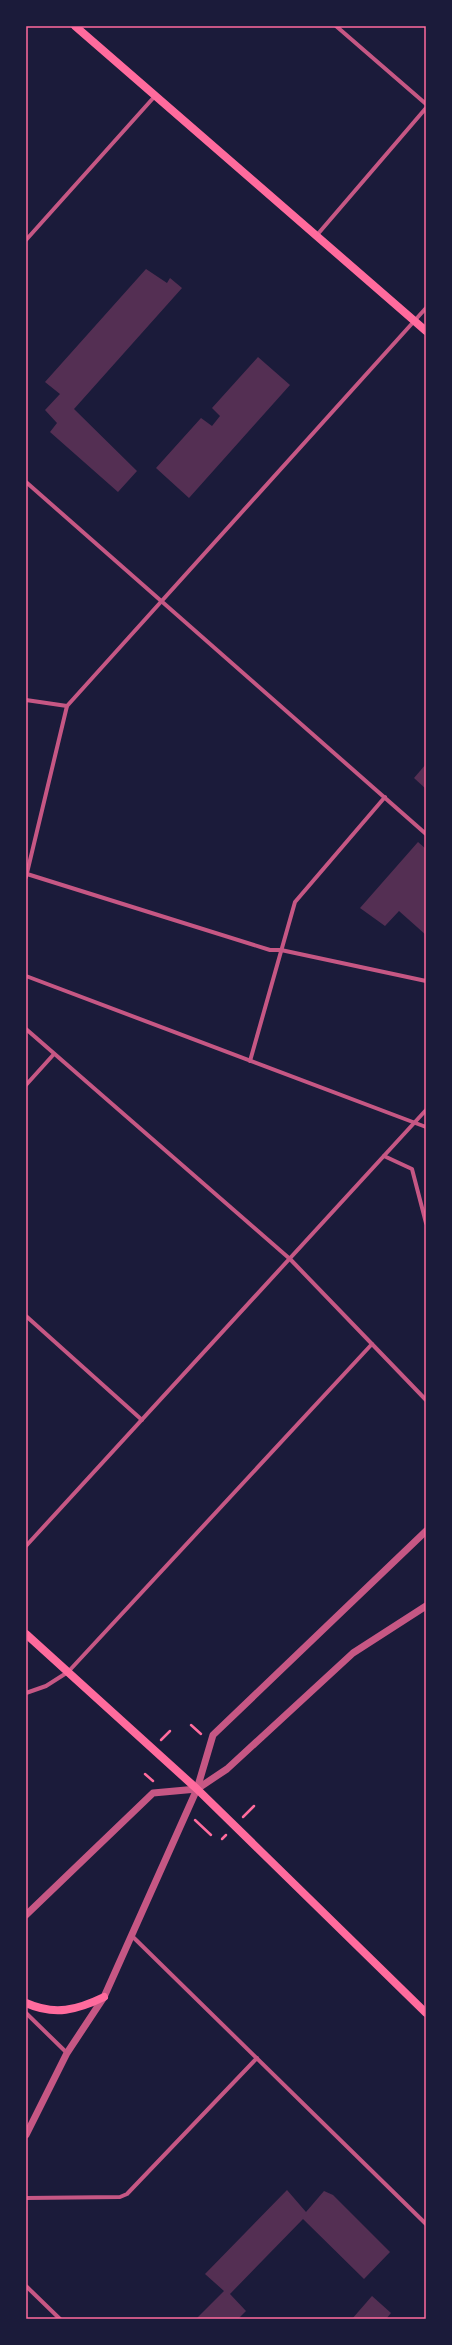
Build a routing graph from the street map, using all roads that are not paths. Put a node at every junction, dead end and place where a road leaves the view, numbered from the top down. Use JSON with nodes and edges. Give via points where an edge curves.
{"nodes":[{"id":1,"x":75,"y":26,"type":"edge"},
{"id":2,"x":336,"y":26,"type":"edge"},
{"id":3,"x":156,"y":95,"type":"junction"},
{"id":4,"x":426,"y":104,"type":"edge"},
{"id":5,"x":426,"y":108,"type":"edge"},
{"id":6,"x":317,"y":235,"type":"junction"},
{"id":7,"x":26,"y":240,"type":"edge"},
{"id":8,"x":426,"y":308,"type":"edge"},
{"id":9,"x":414,"y":321,"type":"junction"},
{"id":10,"x":426,"y":331,"type":"edge"},
{"id":11,"x":26,"y":482,"type":"edge"},
{"id":12,"x":162,"y":601,"type":"junction"},
{"id":13,"x":26,"y":700,"type":"edge"},
{"id":14,"x":67,"y":706,"type":"junction"},
{"id":15,"x":385,"y":797,"type":"junction"},
{"id":16,"x":426,"y":834,"type":"edge"},
{"id":17,"x":26,"y":876,"type":"edge"},
{"id":18,"x":281,"y":950,"type":"junction"},
{"id":19,"x":26,"y":976,"type":"edge"},
{"id":20,"x":426,"y":981,"type":"edge"},
{"id":21,"x":26,"y":1029,"type":"edge"},
{"id":22,"x":54,"y":1054,"type":"junction"},
{"id":23,"x":250,"y":1061,"type":"junction"},
{"id":24,"x":26,"y":1085,"type":"edge"},
{"id":25,"x":426,"y":1110,"type":"edge"},
{"id":26,"x":415,"y":1122,"type":"junction"},
{"id":27,"x":426,"y":1127,"type":"edge"},
{"id":28,"x":384,"y":1156,"type":"junction"},
{"id":29,"x":426,"y":1223,"type":"edge"},
{"id":30,"x":290,"y":1259,"type":"junction"},
{"id":31,"x":26,"y":1316,"type":"edge"},
{"id":32,"x":372,"y":1344,"type":"junction"},
{"id":33,"x":426,"y":1400,"type":"edge"},
{"id":34,"x":142,"y":1420,"type":"junction"},
{"id":35,"x":426,"y":1531,"type":"edge"},
{"id":36,"x":26,"y":1546,"type":"edge"},
{"id":37,"x":426,"y":1606,"type":"edge"},
{"id":38,"x":26,"y":1634,"type":"edge"},
{"id":39,"x":68,"y":1672,"type":"junction"},
{"id":40,"x":26,"y":1693,"type":"edge"},
{"id":41,"x":197,"y":1789,"type":"junction"},
{"id":42,"x":26,"y":1915,"type":"edge"},
{"id":43,"x":131,"y":1935,"type":"junction"},
{"id":44,"x":104,"y":1997,"type":"junction"},
{"id":45,"x":26,"y":2003,"type":"edge"},
{"id":46,"x":26,"y":2013,"type":"edge"},
{"id":47,"x":426,"y":2013,"type":"edge"},
{"id":48,"x":67,"y":2052,"type":"junction"},
{"id":49,"x":257,"y":2058,"type":"junction"},
{"id":50,"x":26,"y":2136,"type":"edge"},
{"id":51,"x":26,"y":2198,"type":"edge"},
{"id":52,"x":426,"y":2224,"type":"edge"},
{"id":53,"x":26,"y":2286,"type":"edge"},
{"id":54,"x":60,"y":2319,"type":"edge"}],
"edges":[{"from":1,"to":3,"type":"main road"},
{"from":2,"to":4,"type":"street"},
{"from":3,"to":6,"type":"main road"},
{"from":3,"to":7,"type":"street"},
{"from":5,"to":6,"type":"street"},
{"from":6,"to":9,"type":"main road"},
{"from":8,"to":9,"type":"street"},
{"from":9,"to":10,"type":"main road"},
{"from":9,"to":12,"type":"street"},
{"from":11,"to":12,"type":"street"},
{"from":12,"to":14,"type":"street"},
{"from":12,"to":15,"type":"street"},
{"from":13,"to":14,"type":"street"},
{"from":14,"to":17,"type":"street"},
{"from":15,"to":16,"type":"street"},
{"from":15,"to":18,"type":"street","via":[[295,902]]},
{"from":17,"to":18,"type":"street","via":[[270,950]]},
{"from":18,"to":20,"type":"street"},
{"from":18,"to":23,"type":"street"},
{"from":19,"to":23,"type":"street"},
{"from":21,"to":22,"type":"street"},
{"from":22,"to":24,"type":"street"},
{"from":22,"to":30,"type":"street"},
{"from":23,"to":26,"type":"street"},
{"from":25,"to":26,"type":"street"},
{"from":26,"to":27,"type":"street"},
{"from":26,"to":28,"type":"street"},
{"from":28,"to":29,"type":"street","via":[[412,1169]]},
{"from":28,"to":30,"type":"street"},
{"from":30,"to":32,"type":"street"},
{"from":30,"to":34,"type":"street"},
{"from":31,"to":34,"type":"street"},
{"from":32,"to":33,"type":"street"},
{"from":32,"to":39,"type":"street"},
{"from":34,"to":36,"type":"street"},
{"from":35,"to":41,"type":"street","via":[[213,1735]]},
{"from":37,"to":41,"type":"street","via":[[353,1653],[227,1769]]},
{"from":38,"to":39,"type":"main road"},
{"from":39,"to":40,"type":"street","via":[[46,1686]]},
{"from":39,"to":41,"type":"main road"},
{"from":41,"to":42,"type":"street","via":[[153,1793]]},
{"from":41,"to":43,"type":"street"},
{"from":41,"to":47,"type":"main road"},
{"from":43,"to":44,"type":"street"},
{"from":43,"to":49,"type":"street"},
{"from":44,"to":45,"type":"main road","via":[[81,2008],[56,2010]]},
{"from":44,"to":48,"type":"street"},
{"from":46,"to":48,"type":"street"},
{"from":48,"to":50,"type":"street"},
{"from":49,"to":51,"type":"street","via":[[128,2194],[120,2197]]},
{"from":49,"to":52,"type":"street"},
{"from":53,"to":54,"type":"street"}]}
